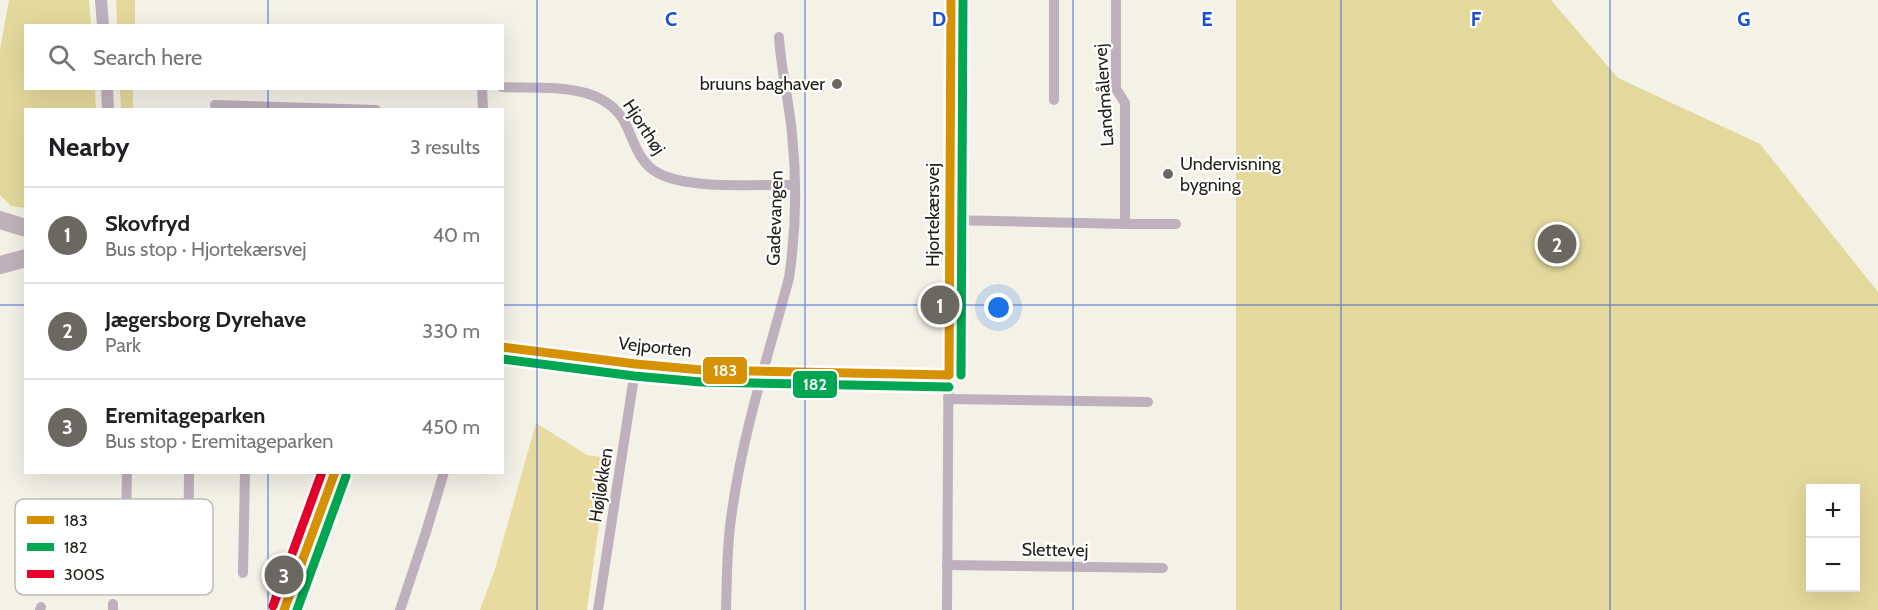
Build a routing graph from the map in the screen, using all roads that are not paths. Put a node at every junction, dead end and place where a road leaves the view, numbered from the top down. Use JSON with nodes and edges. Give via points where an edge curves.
{"nodes":[{"id":1,"x":101,"y":0,"type":"edge"},
{"id":2,"x":951,"y":0,"type":"edge"},
{"id":3,"x":1054,"y":0,"type":"edge"},
{"id":4,"x":1116,"y":0,"type":"edge"},
{"id":5,"x":103,"y":24,"type":"edge"},
{"id":6,"x":779,"y":37,"type":"dead end"},
{"id":7,"x":504,"y":87,"type":"edge"},
{"id":8,"x":106,"y":90,"type":"edge"},
{"id":9,"x":482,"y":90,"type":"edge"},
{"id":10,"x":1054,"y":100,"type":"dead end"},
{"id":11,"x":215,"y":105,"type":"dead end"},
{"id":12,"x":108,"y":108,"type":"edge"},
{"id":13,"x":312,"y":108,"type":"edge"},
{"id":14,"x":483,"y":108,"type":"edge"},
{"id":15,"x":795,"y":185,"type":"junction"},
{"id":16,"x":0,"y":220,"type":"edge"},
{"id":17,"x":950,"y":220,"type":"junction"},
{"id":18,"x":1125,"y":224,"type":"junction"},
{"id":19,"x":1176,"y":224,"type":"dead end"},
{"id":20,"x":24,"y":227,"type":"edge"},
{"id":21,"x":24,"y":259,"type":"edge"},
{"id":22,"x":0,"y":265,"type":"edge"},
{"id":23,"x":504,"y":347,"type":"edge"},
{"id":24,"x":636,"y":364,"type":"junction"},
{"id":25,"x":764,"y":372,"type":"junction"},
{"id":26,"x":949,"y":375,"type":"junction"},
{"id":27,"x":948,"y":399,"type":"junction"},
{"id":28,"x":1148,"y":402,"type":"dead end"},
{"id":29,"x":126,"y":474,"type":"edge"},
{"id":30,"x":189,"y":474,"type":"edge"},
{"id":31,"x":245,"y":474,"type":"edge"},
{"id":32,"x":334,"y":474,"type":"edge"},
{"id":33,"x":443,"y":474,"type":"edge"},
{"id":34,"x":125,"y":499,"type":"edge"},
{"id":35,"x":189,"y":499,"type":"edge"},
{"id":36,"x":947,"y":566,"type":"junction"},
{"id":37,"x":1163,"y":568,"type":"dead end"},
{"id":38,"x":243,"y":573,"type":"dead end"},
{"id":39,"x":284,"y":610,"type":"edge"},
{"id":40,"x":400,"y":610,"type":"edge"},
{"id":41,"x":598,"y":610,"type":"edge"},
{"id":42,"x":726,"y":610,"type":"edge"},
{"id":43,"x":947,"y":610,"type":"edge"}],
"edges":[{"from":1,"to":5,"type":"street"},
{"from":2,"to":17,"type":"street","name":"Hjortekærsvej"},
{"from":3,"to":10,"type":"street"},
{"from":4,"to":18,"type":"street","name":"Landmålervej","via":[[1116,89],[1125,103]]},
{"from":6,"to":15,"type":"street","name":"Gadevangen"},
{"from":7,"to":15,"type":"street","name":"Hjorthøj","via":[[596,95],[624,118],[645,162],[672,179]]},
{"from":8,"to":12,"type":"street"},
{"from":9,"to":14,"type":"street"},
{"from":11,"to":13,"type":"street"},
{"from":15,"to":25,"type":"street","name":"Gadevangen","via":[[789,278]]},
{"from":16,"to":20,"type":"highway"},
{"from":17,"to":18,"type":"street"},
{"from":17,"to":26,"type":"street","name":"Hjortekærsvej"},
{"from":18,"to":19,"type":"street"},
{"from":21,"to":22,"type":"highway"},
{"from":23,"to":24,"type":"street","name":"Vejporten"},
{"from":24,"to":25,"type":"street","name":"Vejporten"},
{"from":24,"to":41,"type":"street","name":"Højløkken"},
{"from":25,"to":26,"type":"street","name":"Vejporten"},
{"from":25,"to":42,"type":"street","name":"Gadevangen","via":[[732,506]]},
{"from":26,"to":27,"type":"street","name":"Hjortekærsvej"},
{"from":27,"to":28,"type":"street"},
{"from":27,"to":36,"type":"street","name":"Hjortekærsvej"},
{"from":29,"to":34,"type":"street"},
{"from":30,"to":35,"type":"street"},
{"from":31,"to":38,"type":"street"},
{"from":32,"to":39,"type":"street"},
{"from":33,"to":40,"type":"street"},
{"from":36,"to":37,"type":"street","name":"Slettevej"},
{"from":36,"to":43,"type":"street","name":"Hjortekærsvej"}]}
